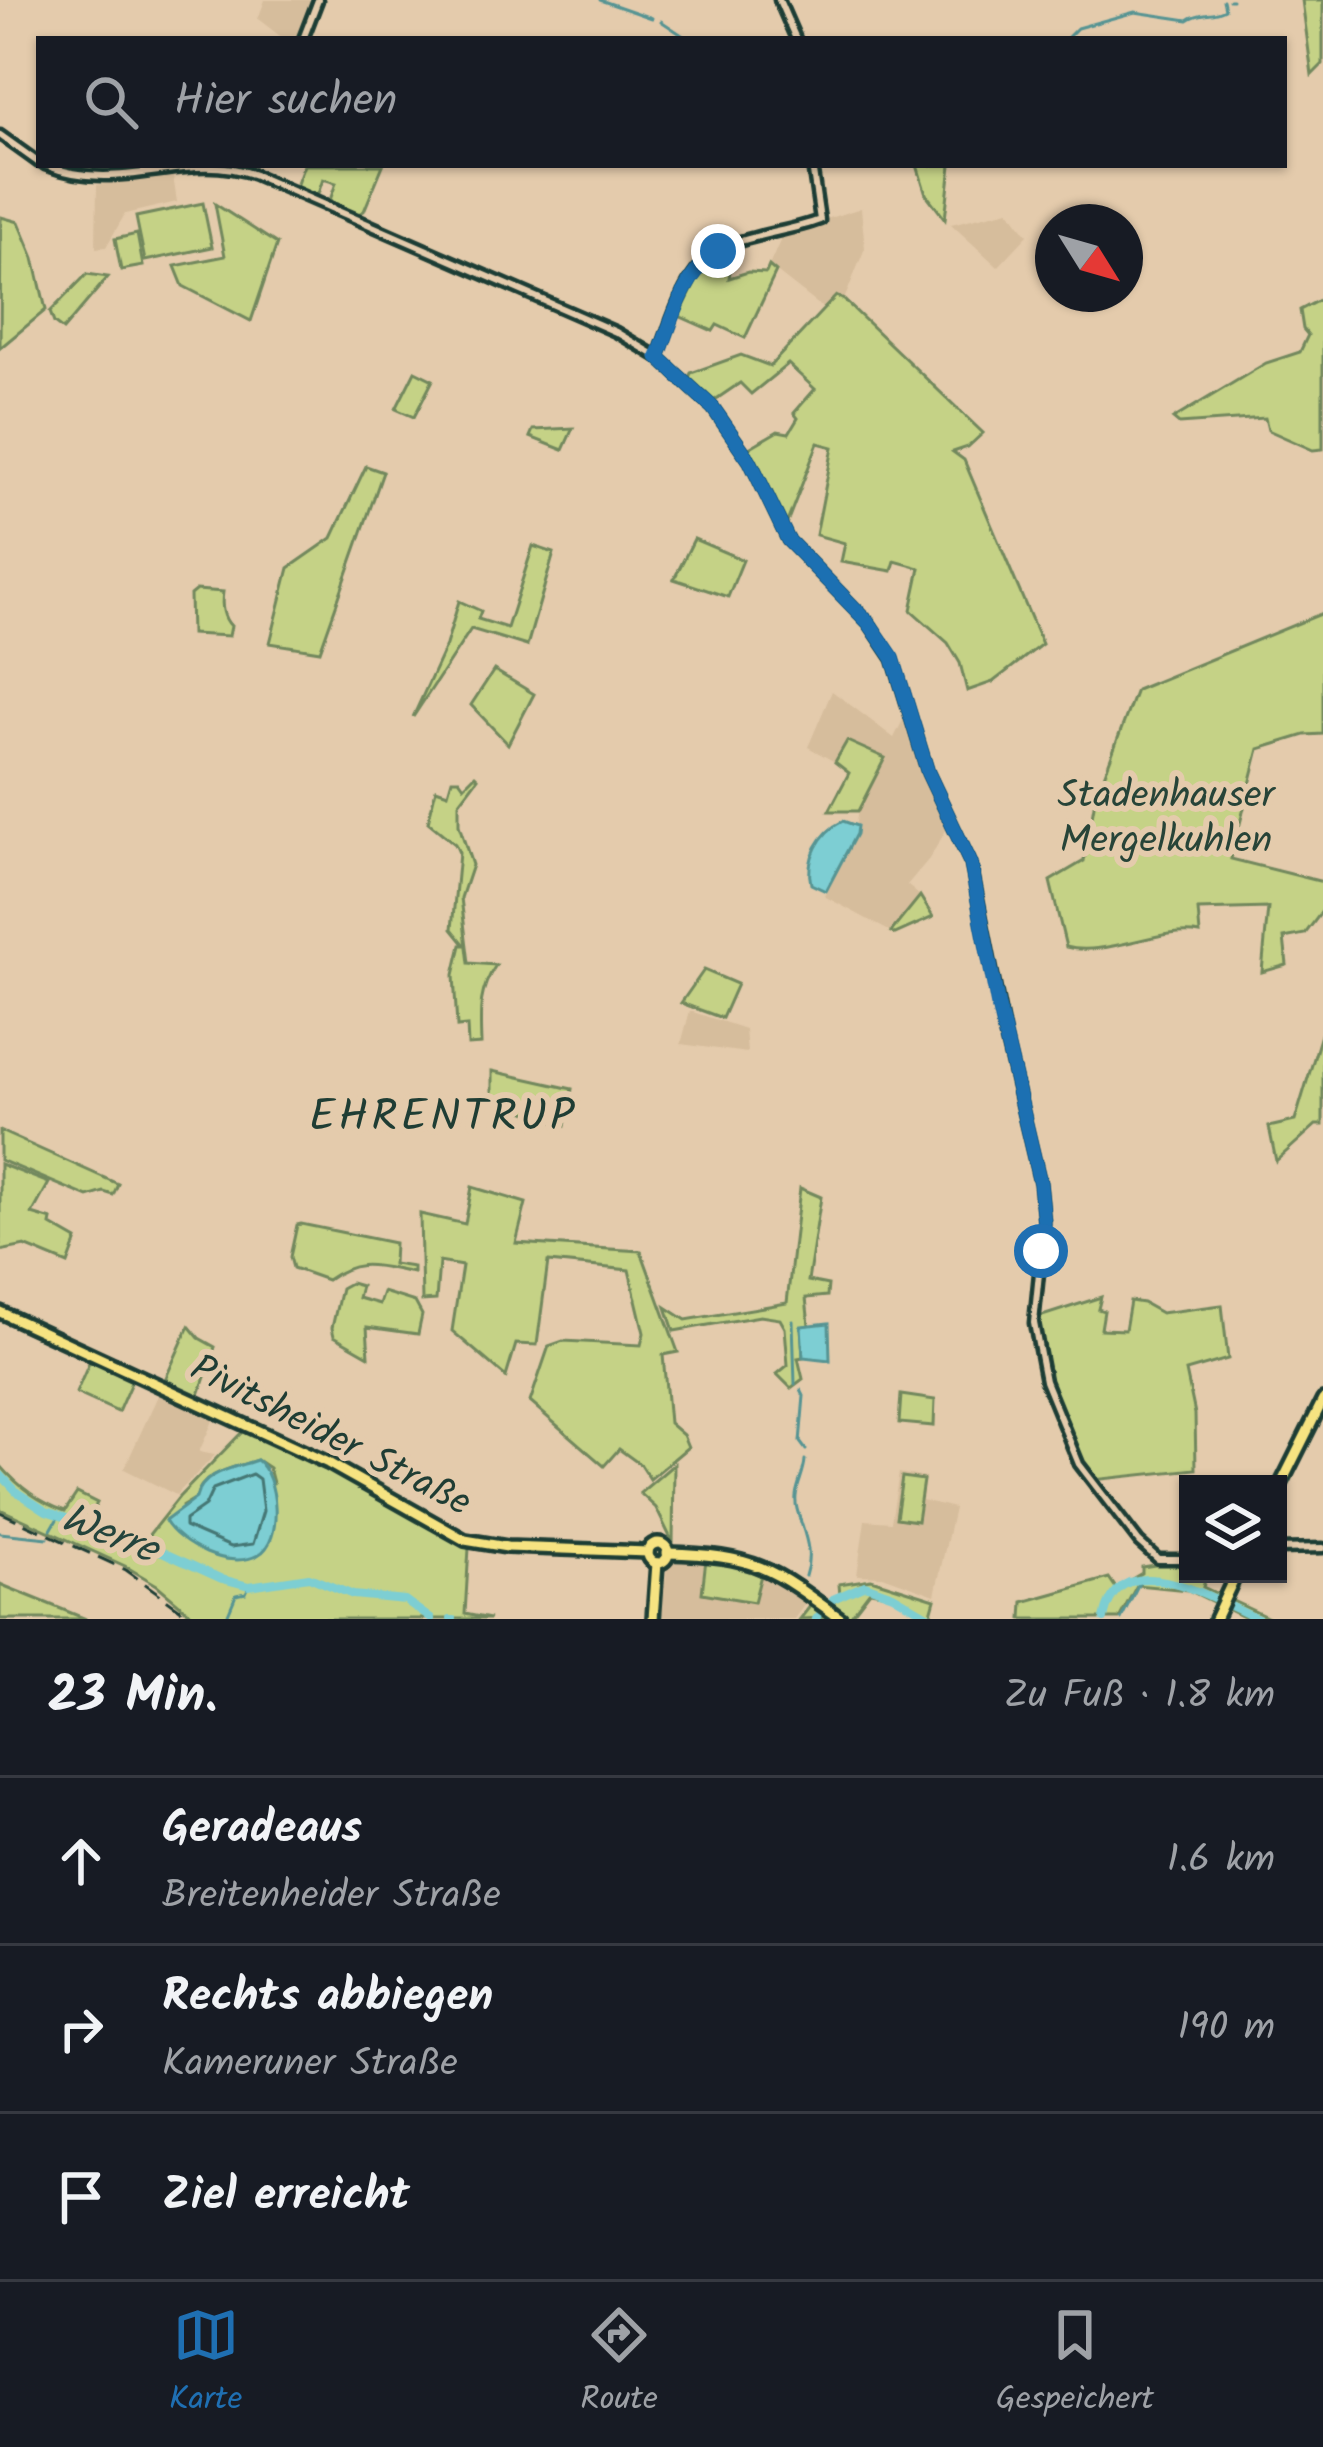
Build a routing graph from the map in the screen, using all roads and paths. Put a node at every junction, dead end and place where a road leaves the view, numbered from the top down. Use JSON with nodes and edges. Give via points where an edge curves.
{"nodes":[{"id":1,"x":318,"y":0,"type":"edge"},
{"id":2,"x":779,"y":0,"type":"edge"},
{"id":3,"x":304,"y":36,"type":"edge"},
{"id":4,"x":795,"y":36,"type":"edge"},
{"id":5,"x":0,"y":136,"type":"edge"},
{"id":6,"x":36,"y":160,"type":"edge"},
{"id":7,"x":57,"y":168,"type":"edge"},
{"id":8,"x":197,"y":168,"type":"edge"},
{"id":9,"x":226,"y":168,"type":"edge"},
{"id":10,"x":812,"y":168,"type":"edge"},
{"id":11,"x":658,"y":357,"type":"junction"},
{"id":12,"x":0,"y":1312,"type":"edge"},
{"id":13,"x":1323,"y":1400,"type":"edge"},
{"id":14,"x":1286,"y":1475,"type":"edge"},
{"id":15,"x":1323,"y":1548,"type":"edge"},
{"id":16,"x":1287,"y":1549,"type":"edge"},
{"id":17,"x":648,"y":1552,"type":"junction"},
{"id":18,"x":667,"y":1553,"type":"junction"},
{"id":19,"x":1179,"y":1559,"type":"edge"},
{"id":20,"x":657,"y":1563,"type":"junction"},
{"id":21,"x":1232,"y":1583,"type":"edge"},
{"id":22,"x":1217,"y":1614,"type":"edge"},
{"id":23,"x":838,"y":1616,"type":"edge"},
{"id":24,"x":653,"y":1619,"type":"edge"}],
"edges":[{"from":1,"to":3,"type":"street"},
{"from":2,"to":4,"type":"street"},
{"from":5,"to":6,"type":"street"},
{"from":7,"to":8,"type":"street","via":[[93,178]]},
{"from":9,"to":11,"type":"street","via":[[600,323]]},
{"from":10,"to":11,"type":"street","via":[[820,220],[707,258]]},
{"from":11,"to":19,"type":"street","via":[[721,418],[788,540],[893,658],[928,773],[971,864],[1040,1183],[1034,1323],[1045,1381],[1078,1464],[1159,1559]]},
{"from":12,"to":17,"type":"main road","name":"Pivitsheider Straße","via":[[328,1462],[465,1540]]},
{"from":13,"to":14,"type":"main road"},
{"from":15,"to":16,"type":"street"},
{"from":17,"to":18,"type":"main road","name":"Pivitsheider Straße","via":[[658,1543]]},
{"from":17,"to":20,"type":"main road"},
{"from":18,"to":20,"type":"main road"},
{"from":18,"to":23,"type":"main road","name":"Pivitsheider Straße","via":[[754,1562]]},
{"from":20,"to":24,"type":"main road"},
{"from":21,"to":22,"type":"main road"}]}
